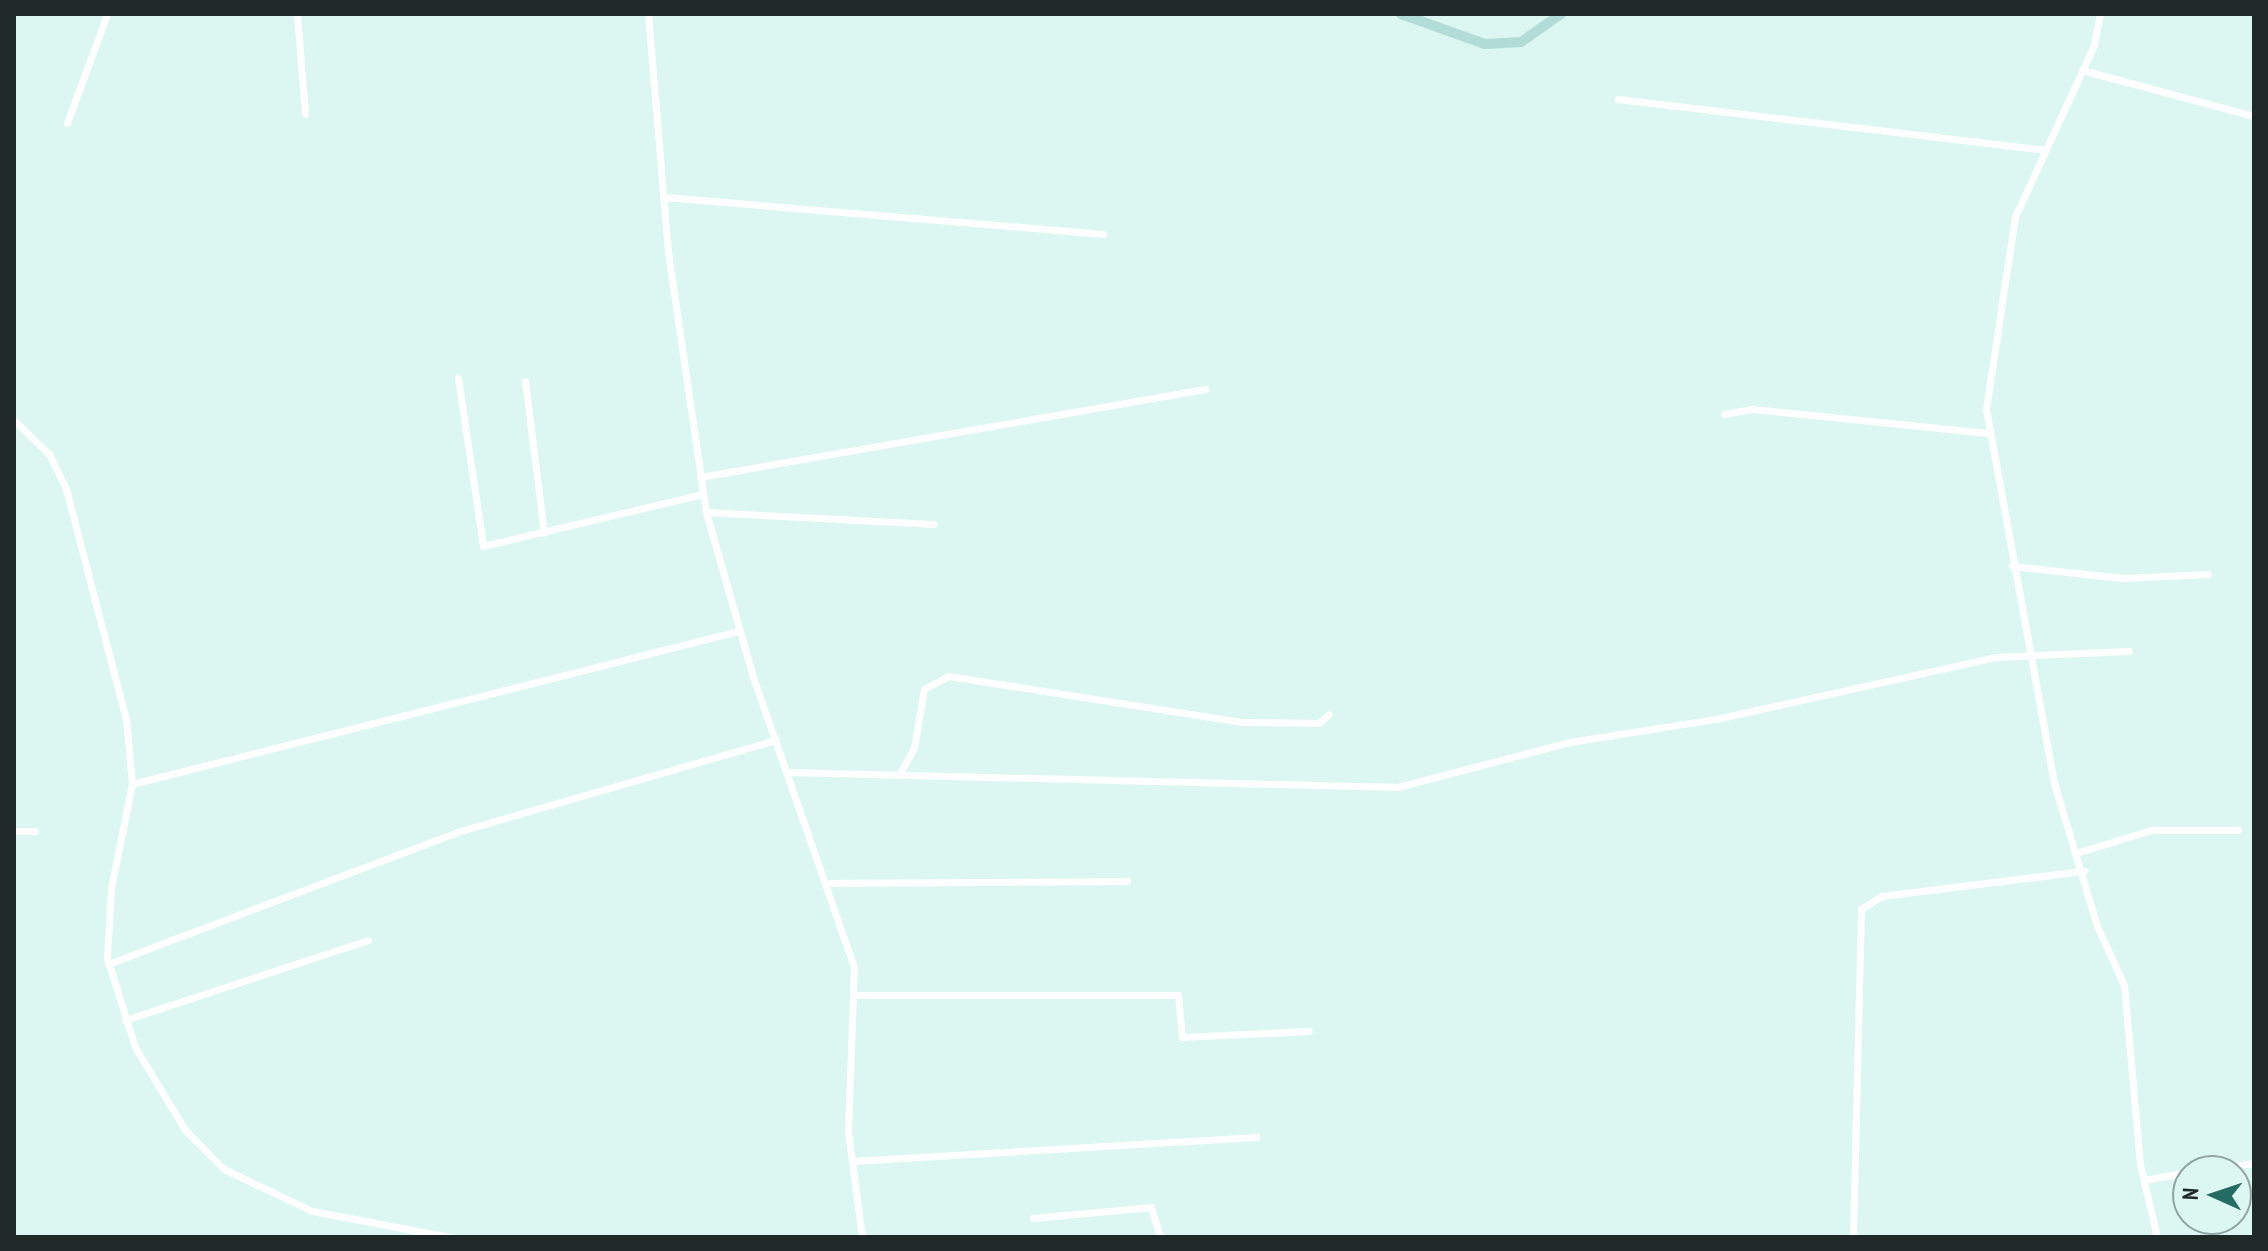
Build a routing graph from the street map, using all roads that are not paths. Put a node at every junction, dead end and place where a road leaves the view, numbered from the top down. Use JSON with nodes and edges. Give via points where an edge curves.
{"nodes":[{"id":1,"x":107,"y":14,"type":"edge"},
{"id":2,"x":297,"y":14,"type":"edge"},
{"id":3,"x":648,"y":14,"type":"edge"},
{"id":4,"x":1401,"y":14,"type":"edge"},
{"id":5,"x":1561,"y":14,"type":"edge"},
{"id":6,"x":2100,"y":14,"type":"edge"},
{"id":7,"x":2082,"y":70,"type":"junction"},
{"id":8,"x":1618,"y":99,"type":"dead end"},
{"id":9,"x":305,"y":114,"type":"dead end"},
{"id":10,"x":2254,"y":116,"type":"edge"},
{"id":11,"x":67,"y":123,"type":"dead end"},
{"id":12,"x":2046,"y":150,"type":"junction"},
{"id":13,"x":664,"y":197,"type":"junction"},
{"id":14,"x":1103,"y":234,"type":"dead end"},
{"id":15,"x":458,"y":378,"type":"dead end"},
{"id":16,"x":525,"y":381,"type":"dead end"},
{"id":17,"x":1205,"y":389,"type":"dead end"},
{"id":18,"x":1724,"y":414,"type":"dead end"},
{"id":19,"x":14,"y":420,"type":"edge"},
{"id":20,"x":1988,"y":433,"type":"junction"},
{"id":21,"x":700,"y":477,"type":"junction"},
{"id":22,"x":703,"y":494,"type":"junction"},
{"id":23,"x":706,"y":512,"type":"junction"},
{"id":24,"x":934,"y":524,"type":"dead end"},
{"id":25,"x":544,"y":533,"type":"junction"},
{"id":26,"x":2012,"y":566,"type":"junction"},
{"id":27,"x":2208,"y":574,"type":"dead end"},
{"id":28,"x":739,"y":631,"type":"junction"},
{"id":29,"x":2129,"y":651,"type":"dead end"},
{"id":30,"x":2029,"y":656,"type":"junction"},
{"id":31,"x":1329,"y":714,"type":"dead end"},
{"id":32,"x":776,"y":740,"type":"junction"},
{"id":33,"x":788,"y":772,"type":"junction"},
{"id":34,"x":900,"y":773,"type":"junction"},
{"id":35,"x":132,"y":784,"type":"junction"},
{"id":36,"x":2238,"y":830,"type":"dead end"},
{"id":37,"x":14,"y":831,"type":"edge"},
{"id":38,"x":35,"y":831,"type":"dead end"},
{"id":39,"x":2076,"y":853,"type":"junction"},
{"id":40,"x":2084,"y":871,"type":"junction"},
{"id":41,"x":1127,"y":881,"type":"dead end"},
{"id":42,"x":826,"y":883,"type":"junction"},
{"id":43,"x":368,"y":940,"type":"dead end"},
{"id":44,"x":108,"y":964,"type":"junction"},
{"id":45,"x":853,"y":995,"type":"junction"},
{"id":46,"x":125,"y":1020,"type":"junction"},
{"id":47,"x":1309,"y":1031,"type":"dead end"},
{"id":48,"x":1256,"y":1137,"type":"dead end"},
{"id":49,"x":852,"y":1161,"type":"junction"},
{"id":50,"x":2172,"y":1175,"type":"edge"},
{"id":51,"x":2144,"y":1180,"type":"junction"},
{"id":52,"x":1033,"y":1218,"type":"dead end"},
{"id":53,"x":450,"y":1237,"type":"edge"},
{"id":54,"x":862,"y":1237,"type":"edge"},
{"id":55,"x":1160,"y":1237,"type":"edge"},
{"id":56,"x":1853,"y":1237,"type":"edge"},
{"id":57,"x":2157,"y":1237,"type":"edge"}],
"edges":[{"from":1,"to":11,"type":"street"},
{"from":2,"to":9,"type":"street"},
{"from":3,"to":13,"type":"street"},
{"from":4,"to":5,"type":"street","via":[[1485,44],[1521,42]]},
{"from":6,"to":7,"type":"street"},
{"from":7,"to":10,"type":"street"},
{"from":7,"to":12,"type":"street"},
{"from":8,"to":12,"type":"street"},
{"from":12,"to":20,"type":"street","via":[[2009,243]]},
{"from":13,"to":14,"type":"street"},
{"from":13,"to":21,"type":"street"},
{"from":15,"to":25,"type":"street","via":[[483,546]]},
{"from":16,"to":25,"type":"street"},
{"from":17,"to":21,"type":"street"},
{"from":18,"to":20,"type":"street","via":[[1752,409]]},
{"from":19,"to":35,"type":"street","via":[[49,454],[75,515],[126,719]]},
{"from":20,"to":26,"type":"street"},
{"from":21,"to":22,"type":"street"},
{"from":22,"to":23,"type":"street"},
{"from":22,"to":25,"type":"street"},
{"from":23,"to":24,"type":"street"},
{"from":23,"to":28,"type":"street"},
{"from":26,"to":27,"type":"street","via":[[2123,578]]},
{"from":26,"to":30,"type":"street"},
{"from":28,"to":32,"type":"street"},
{"from":28,"to":35,"type":"street"},
{"from":29,"to":30,"type":"street"},
{"from":30,"to":34,"type":"street","via":[[1995,657],[1716,719],[1570,742],[1398,787]]},
{"from":30,"to":39,"type":"street"},
{"from":31,"to":34,"type":"street","via":[[1319,723],[1242,722],[948,676],[924,689],[914,748]]},
{"from":32,"to":33,"type":"street"},
{"from":32,"to":44,"type":"street","via":[[457,832]]},
{"from":33,"to":34,"type":"street"},
{"from":33,"to":42,"type":"street"},
{"from":35,"to":44,"type":"street","via":[[111,888]]},
{"from":36,"to":39,"type":"street","via":[[2151,830]]},
{"from":37,"to":38,"type":"street"},
{"from":39,"to":40,"type":"street"},
{"from":40,"to":51,"type":"street","via":[[2097,926],[2124,985]]},
{"from":40,"to":56,"type":"street","via":[[1882,896],[1861,909]]},
{"from":41,"to":42,"type":"street"},
{"from":42,"to":45,"type":"street","via":[[854,967]]},
{"from":43,"to":46,"type":"street"},
{"from":44,"to":46,"type":"street"},
{"from":45,"to":47,"type":"street","via":[[1178,995],[1182,1037]]},
{"from":45,"to":49,"type":"street"},
{"from":46,"to":53,"type":"street","via":[[169,1107],[224,1169],[312,1211]]},
{"from":48,"to":49,"type":"street"},
{"from":49,"to":54,"type":"street"},
{"from":50,"to":51,"type":"street"},
{"from":51,"to":57,"type":"street"},
{"from":52,"to":55,"type":"street","via":[[1151,1207]]}]}
